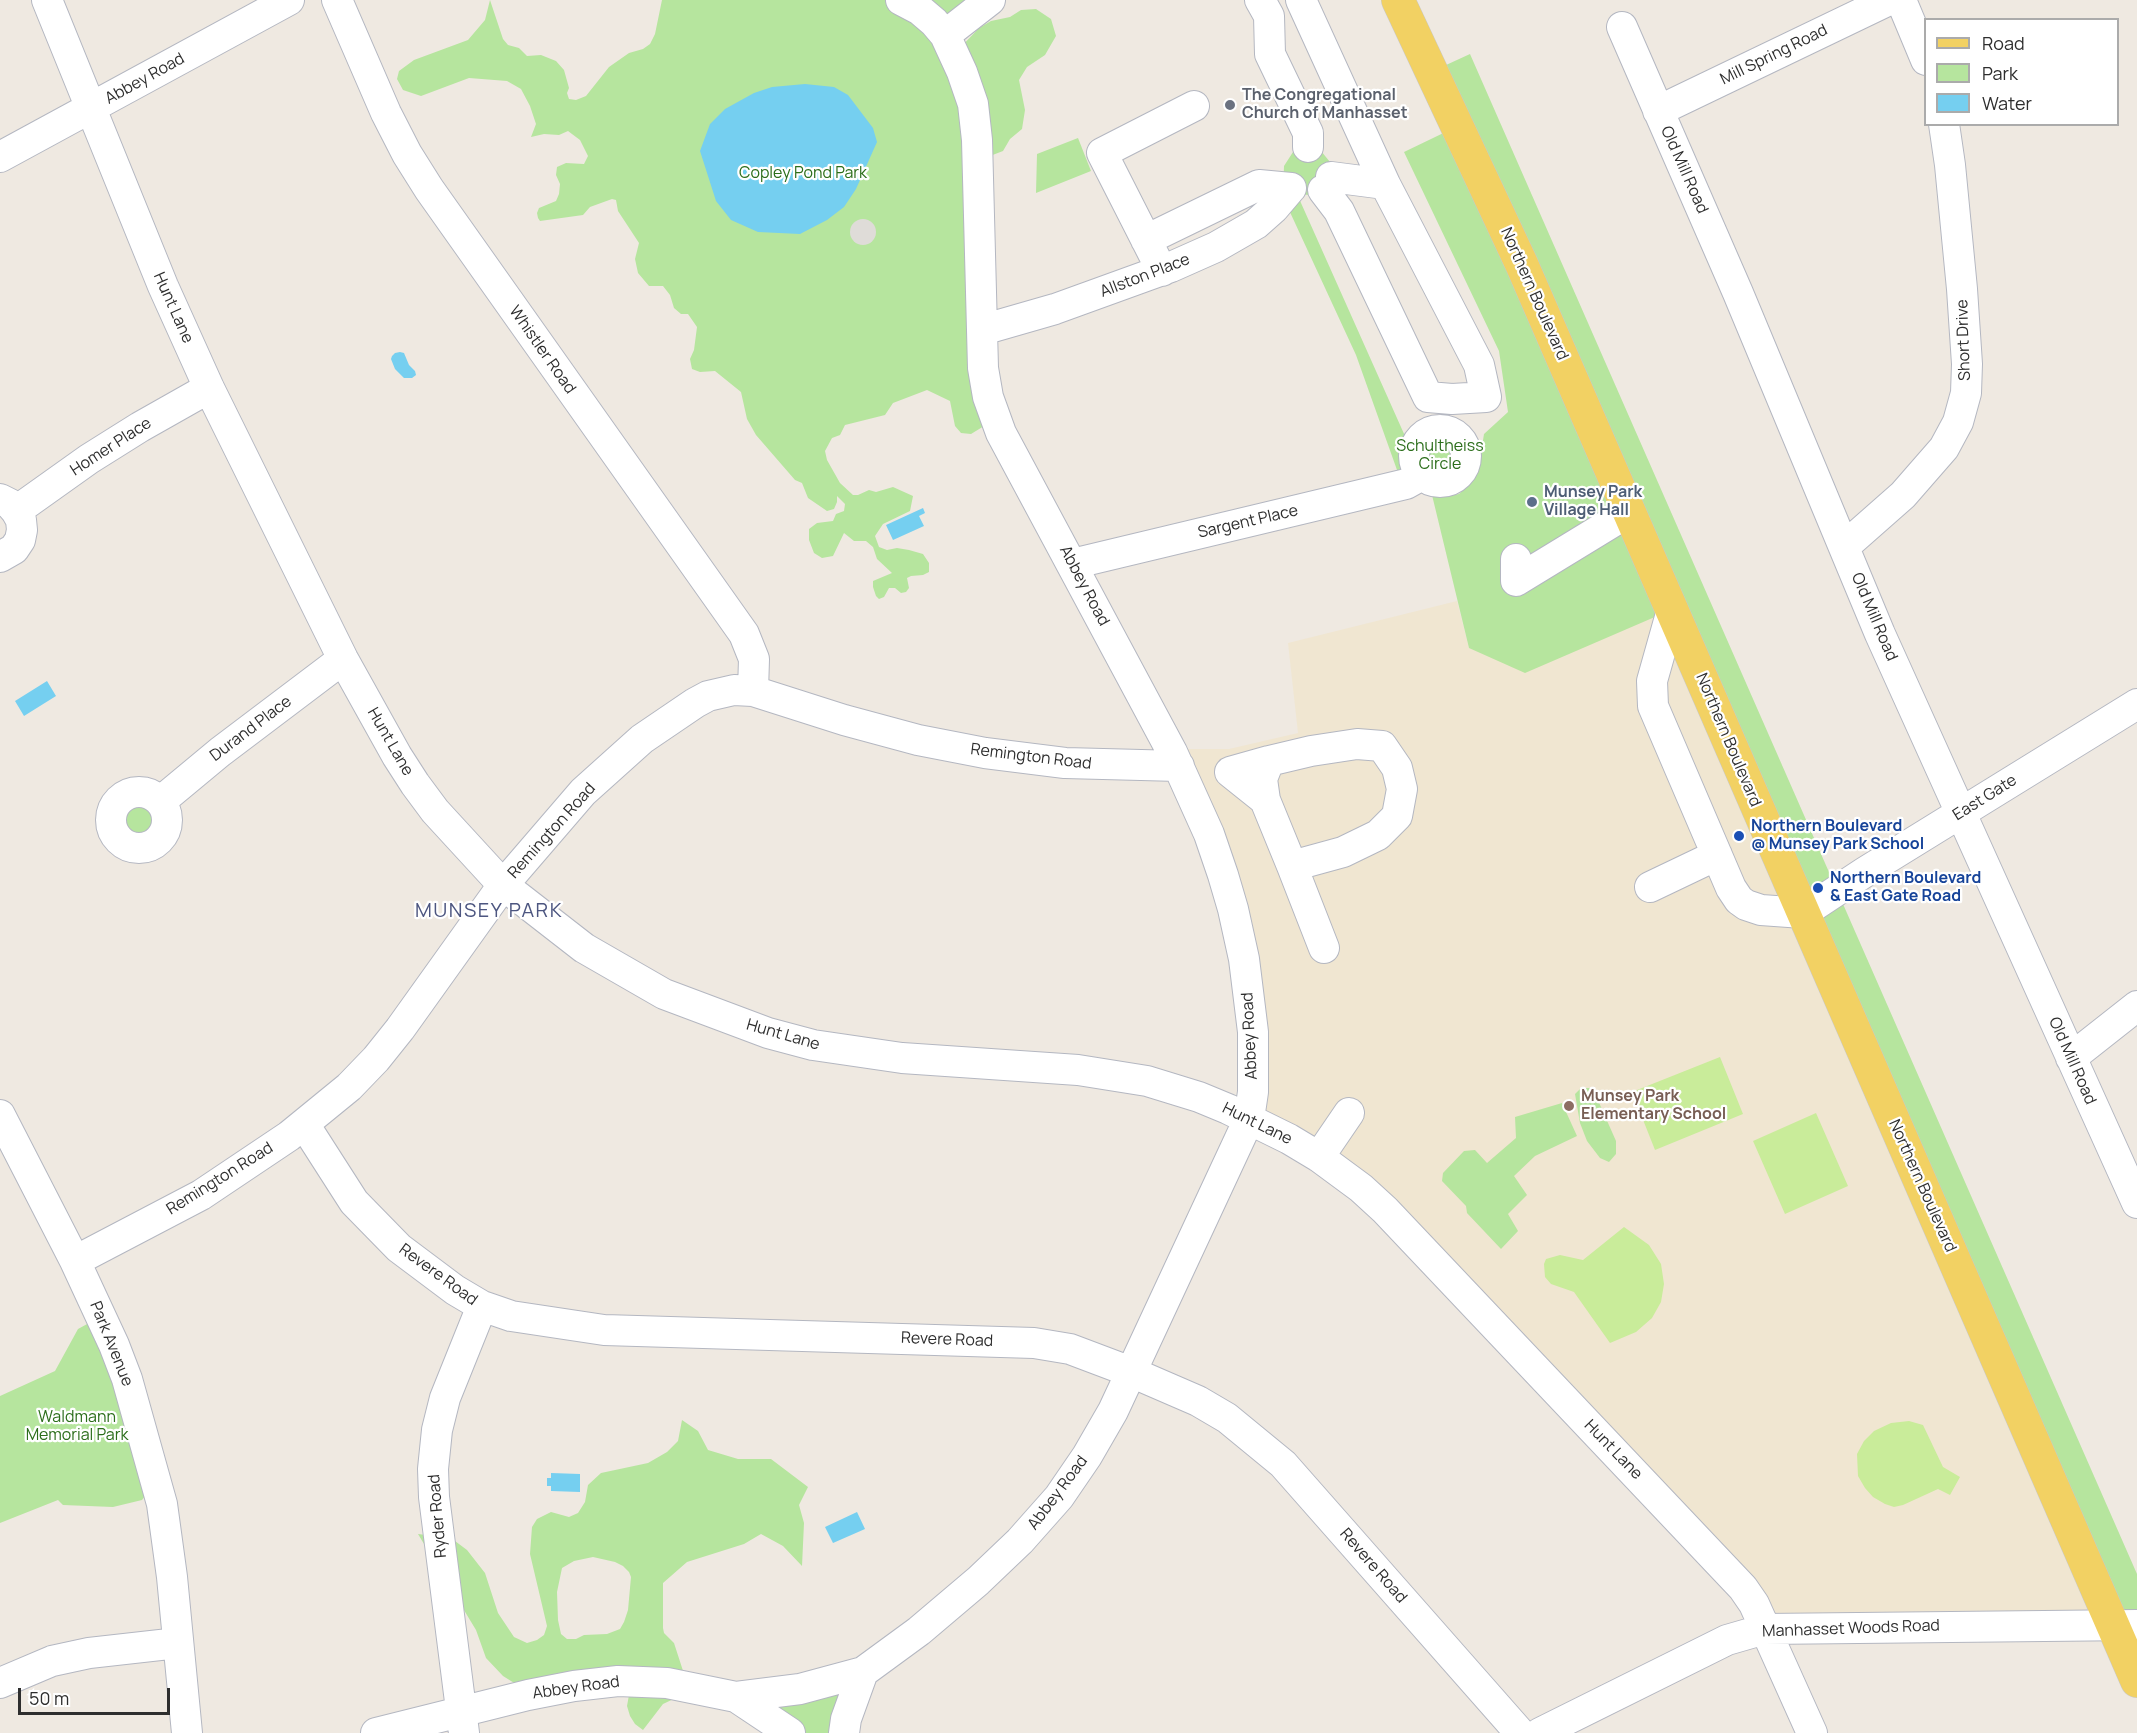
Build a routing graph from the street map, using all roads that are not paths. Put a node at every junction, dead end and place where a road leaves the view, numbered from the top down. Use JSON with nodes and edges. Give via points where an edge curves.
{"nodes":[{"id":1,"x":47,"y":0,"type":"edge"},
{"id":2,"x":289,"y":0,"type":"edge"},
{"id":3,"x":337,"y":0,"type":"edge"},
{"id":4,"x":901,"y":0,"type":"edge"},
{"id":5,"x":990,"y":0,"type":"edge"},
{"id":6,"x":1260,"y":0,"type":"edge"},
{"id":7,"x":1301,"y":0,"type":"edge"},
{"id":8,"x":1398,"y":0,"type":"edge"},
{"id":9,"x":1889,"y":0,"type":"edge"},
{"id":10,"x":1901,"y":0,"type":"edge"},
{"id":11,"x":1622,"y":27,"type":"dead end"},
{"id":12,"x":945,"y":35,"type":"junction"},
{"id":13,"x":1924,"y":55,"type":"edge"},
{"id":14,"x":1194,"y":106,"type":"dead end"},
{"id":15,"x":92,"y":108,"type":"junction"},
{"id":16,"x":1658,"y":111,"type":"junction"},
{"id":17,"x":1944,"y":126,"type":"edge"},
{"id":18,"x":1308,"y":147,"type":"junction"},
{"id":19,"x":0,"y":157,"type":"edge"},
{"id":20,"x":1327,"y":183,"type":"junction"},
{"id":21,"x":1385,"y":184,"type":"junction"},
{"id":22,"x":1291,"y":188,"type":"junction"},
{"id":23,"x":1146,"y":240,"type":"junction"},
{"id":24,"x":1162,"y":271,"type":"junction"},
{"id":25,"x":982,"y":330,"type":"junction"},
{"id":26,"x":209,"y":388,"type":"junction"},
{"id":27,"x":1419,"y":472,"type":"dead end"},
{"id":28,"x":8,"y":505,"type":"edge"},
{"id":29,"x":1629,"y":512,"type":"junction"},
{"id":30,"x":1844,"y":547,"type":"junction"},
{"id":31,"x":0,"y":557,"type":"edge"},
{"id":32,"x":1516,"y":559,"type":"dead end"},
{"id":33,"x":1072,"y":564,"type":"junction"},
{"id":34,"x":1672,"y":610,"type":"junction"},
{"id":35,"x":343,"y":659,"type":"junction"},
{"id":36,"x":753,"y":691,"type":"junction"},
{"id":37,"x":2137,"y":704,"type":"edge"},
{"id":38,"x":1269,"y":762,"type":"junction"},
{"id":39,"x":1230,"y":772,"type":"junction"},
{"id":40,"x":1182,"y":774,"type":"junction"},
{"id":41,"x":1265,"y":800,"type":"junction"},
{"id":42,"x":160,"y":801,"type":"dead end"},
{"id":43,"x":1961,"y":813,"type":"junction"},
{"id":44,"x":1717,"y":855,"type":"junction"},
{"id":45,"x":1292,"y":866,"type":"junction"},
{"id":46,"x":503,"y":885,"type":"junction"},
{"id":47,"x":1650,"y":887,"type":"dead end"},
{"id":48,"x":1803,"y":913,"type":"junction"},
{"id":49,"x":1324,"y":948,"type":"dead end"},
{"id":50,"x":2137,"y":1006,"type":"edge"},
{"id":51,"x":2071,"y":1058,"type":"junction"},
{"id":52,"x":1349,"y":1113,"type":"dead end"},
{"id":53,"x":0,"y":1115,"type":"edge"},
{"id":54,"x":1249,"y":1119,"type":"junction"},
{"id":55,"x":304,"y":1124,"type":"junction"},
{"id":56,"x":1319,"y":1157,"type":"junction"},
{"id":57,"x":2137,"y":1203,"type":"edge"},
{"id":58,"x":75,"y":1261,"type":"junction"},
{"id":59,"x":482,"y":1306,"type":"junction"},
{"id":60,"x":1131,"y":1372,"type":"junction"},
{"id":61,"x":2125,"y":1624,"type":"edge"},
{"id":62,"x":1765,"y":1629,"type":"junction"},
{"id":63,"x":178,"y":1643,"type":"junction"},
{"id":64,"x":863,"y":1672,"type":"junction"},
{"id":65,"x":2137,"y":1681,"type":"edge"},
{"id":66,"x":0,"y":1683,"type":"edge"},
{"id":67,"x":736,"y":1697,"type":"junction"},
{"id":68,"x":463,"y":1722,"type":"edge"},
{"id":69,"x":187,"y":1733,"type":"edge"},
{"id":70,"x":376,"y":1733,"type":"edge"},
{"id":71,"x":790,"y":1733,"type":"edge"},
{"id":72,"x":844,"y":1733,"type":"edge"},
{"id":73,"x":1520,"y":1733,"type":"edge"},
{"id":74,"x":1540,"y":1733,"type":"edge"},
{"id":75,"x":1812,"y":1733,"type":"edge"}],
"edges":[{"from":1,"to":15,"type":"street","name":"Hunt Lane"},
{"from":2,"to":15,"type":"street","name":"Abbey Road"},
{"from":3,"to":36,"type":"street","name":"Whistler Road","via":[[386,112],[429,189],[744,634],[754,659]]},
{"from":4,"to":12,"type":"street","name":"Abbey Road","via":[[920,10]]},
{"from":5,"to":12,"type":"street"},
{"from":6,"to":18,"type":"street","via":[[1269,16],[1270,54],[1308,133]]},
{"from":7,"to":21,"type":"street"},
{"from":8,"to":29,"type":"main road","name":"Northern Boulevard","via":[[1522,265]]},
{"from":9,"to":16,"type":"street","name":"Mill Spring Road"},
{"from":10,"to":13,"type":"street"},
{"from":11,"to":16,"type":"street","name":"Old Mill Road"},
{"from":12,"to":25,"type":"street","name":"Abbey Road","via":[[968,86],[977,121]]},
{"from":14,"to":23,"type":"street","via":[[1102,153]]},
{"from":15,"to":19,"type":"street","name":"Abbey Road"},
{"from":15,"to":26,"type":"street","name":"Hunt Lane","via":[[163,286]]},
{"from":16,"to":30,"type":"street","name":"Old Mill Road"},
{"from":17,"to":30,"type":"street","name":"Short Drive","via":[[1962,289],[1966,393],[1958,422],[1944,448],[1903,495]]},
{"from":18,"to":20,"type":"street","via":[[1326,156],[1332,169]]},
{"from":18,"to":22,"type":"street","via":[[1287,158],[1284,174]]},
{"from":20,"to":21,"type":"street"},
{"from":20,"to":21,"type":"street","via":[[1428,397],[1486,397],[1479,365]]},
{"from":20,"to":22,"type":"street","via":[[1310,195]]},
{"from":22,"to":23,"type":"street","via":[[1259,185]]},
{"from":22,"to":24,"type":"street","name":"Allston Place","via":[[1256,224]]},
{"from":23,"to":24,"type":"street"},
{"from":24,"to":25,"type":"street","name":"Allston Place"},
{"from":25,"to":33,"type":"street","name":"Abbey Road","via":[[985,380],[1001,433]]},
{"from":26,"to":28,"type":"street","name":"Homer Place"},
{"from":26,"to":35,"type":"street","name":"Hunt Lane"},
{"from":27,"to":33,"type":"street","name":"Sargent Place","via":[[1406,484]]},
{"from":28,"to":31,"type":"street","name":"Homer Place","via":[[21,520],[22,530],[14,549]]},
{"from":29,"to":32,"type":"street","via":[[1516,581]]},
{"from":29,"to":34,"type":"main road","name":"Northern Boulevard"},
{"from":30,"to":43,"type":"street","name":"Old Mill Road"},
{"from":33,"to":40,"type":"street","name":"Abbey Road"},
{"from":34,"to":44,"type":"street","via":[[1652,681],[1653,706]]},
{"from":34,"to":48,"type":"main road","name":"Northern Boulevard"},
{"from":35,"to":42,"type":"street","name":"Durand Place"},
{"from":35,"to":46,"type":"street","name":"Hunt Lane","via":[[415,784]]},
{"from":36,"to":40,"type":"street","name":"Remington Road","via":[[918,740],[985,753]]},
{"from":36,"to":46,"type":"street","name":"Remington Road","via":[[734,690],[708,696],[642,739],[583,792]]},
{"from":37,"to":43,"type":"street","name":"East Gate"},
{"from":38,"to":39,"type":"street","name":"Remington Road"},
{"from":38,"to":41,"type":"street","via":[[1262,779]]},
{"from":38,"to":45,"type":"street","via":[[1358,744],[1382,746],[1396,768],[1402,789],[1397,816],[1378,836],[1343,852]]},
{"from":39,"to":40,"type":"street","name":"Remington Road"},
{"from":39,"to":41,"type":"street"},
{"from":40,"to":54,"type":"street","name":"Abbey Road","via":[[1223,875],[1244,959],[1254,1048]]},
{"from":41,"to":45,"type":"street"},
{"from":43,"to":48,"type":"street","name":"East Gate"},
{"from":43,"to":51,"type":"street","name":"Old Mill Road"},
{"from":44,"to":47,"type":"street"},
{"from":44,"to":48,"type":"street","via":[[1731,888],[1746,905]]},
{"from":45,"to":49,"type":"street"},
{"from":46,"to":54,"type":"street","name":"Hunt Lane","via":[[584,948],[664,994],[768,1033],[813,1045],[902,1058],[1117,1075],[1199,1097]]},
{"from":46,"to":55,"type":"street","name":"Remington Road","via":[[376,1059]]},
{"from":48,"to":61,"type":"main road","name":"Northern Boulevard"},
{"from":50,"to":51,"type":"street"},
{"from":51,"to":57,"type":"street","name":"Old Mill Road"},
{"from":52,"to":56,"type":"street"},
{"from":53,"to":58,"type":"street","name":"Park Avenue"},
{"from":54,"to":56,"type":"street","name":"Hunt Lane"},
{"from":54,"to":60,"type":"street","name":"Abbey Road"},
{"from":55,"to":58,"type":"street","name":"Remington Road","via":[[201,1195]]},
{"from":55,"to":59,"type":"street","name":"Revere Road","via":[[354,1202],[378,1228],[419,1264]]},
{"from":56,"to":62,"type":"street","name":"Hunt Lane","via":[[1385,1210],[1706,1548],[1748,1594]]},
{"from":58,"to":63,"type":"street","name":"Park Avenue","via":[[123,1367],[154,1472],[166,1531]]},
{"from":59,"to":60,"type":"street","name":"Revere Road","via":[[511,1316],[604,1330],[1034,1343],[1071,1349]]},
{"from":59,"to":68,"type":"street","name":"Ryder Road","via":[[445,1398],[433,1469]]},
{"from":60,"to":64,"type":"street","name":"Abbey Road","via":[[1087,1456],[1059,1497],[1020,1541],[919,1631]]},
{"from":60,"to":73,"type":"street","name":"Revere Road","via":[[1227,1418],[1283,1464]]},
{"from":61,"to":62,"type":"street","name":"Manhasset Woods Road"},
{"from":61,"to":65,"type":"main road","name":"Northern Boulevard"},
{"from":62,"to":74,"type":"street","name":"Manhasset Woods Road","via":[[1727,1640]]},
{"from":62,"to":75,"type":"street","name":"Hunt Lane"},
{"from":63,"to":66,"type":"street","via":[[52,1661]]},
{"from":63,"to":69,"type":"street","name":"Park Avenue"},
{"from":64,"to":67,"type":"street","name":"Abbey Road","via":[[800,1689]]},
{"from":64,"to":72,"type":"street"},
{"from":67,"to":68,"type":"street","name":"Abbey Road","via":[[682,1685],[618,1681],[547,1691]]},
{"from":67,"to":71,"type":"street"},
{"from":68,"to":70,"type":"street","name":"Abbey Road"}]}
